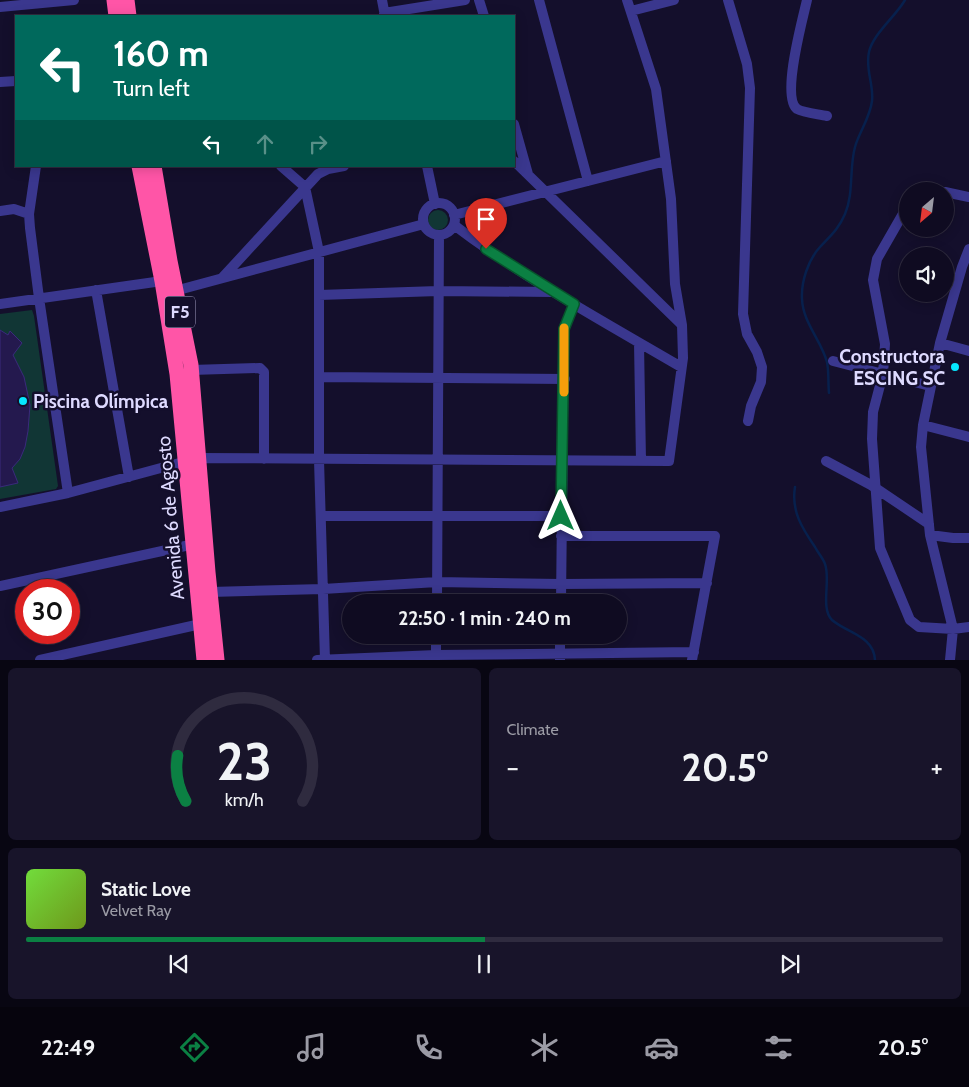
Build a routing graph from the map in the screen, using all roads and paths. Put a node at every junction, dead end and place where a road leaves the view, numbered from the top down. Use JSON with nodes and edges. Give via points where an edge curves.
{"nodes":[{"id":1,"x":74,"y":0,"type":"edge"},
{"id":2,"x":114,"y":0,"type":"edge"},
{"id":3,"x":127,"y":0,"type":"edge"},
{"id":4,"x":382,"y":0,"type":"edge"},
{"id":5,"x":465,"y":0,"type":"edge"},
{"id":6,"x":479,"y":0,"type":"edge"},
{"id":7,"x":539,"y":0,"type":"edge"},
{"id":8,"x":627,"y":0,"type":"edge"},
{"id":9,"x":674,"y":0,"type":"edge"},
{"id":10,"x":728,"y":0,"type":"edge"},
{"id":11,"x":807,"y":0,"type":"edge"},
{"id":12,"x":0,"y":7,"type":"edge"},
{"id":13,"x":632,"y":11,"type":"junction"},
{"id":14,"x":116,"y":15,"type":"edge"},
{"id":15,"x":129,"y":15,"type":"edge"},
{"id":16,"x":384,"y":15,"type":"edge"},
{"id":17,"x":484,"y":15,"type":"edge"},
{"id":18,"x":15,"y":81,"type":"edge"},
{"id":19,"x":0,"y":82,"type":"edge"},
{"id":20,"x":827,"y":116,"type":"dead end"},
{"id":21,"x":515,"y":128,"type":"edge"},
{"id":22,"x":666,"y":161,"type":"junction"},
{"id":23,"x":515,"y":162,"type":"edge"},
{"id":24,"x":36,"y":167,"type":"edge"},
{"id":25,"x":139,"y":167,"type":"edge"},
{"id":26,"x":154,"y":167,"type":"edge"},
{"id":27,"x":282,"y":167,"type":"edge"},
{"id":28,"x":339,"y":167,"type":"edge"},
{"id":29,"x":428,"y":167,"type":"edge"},
{"id":30,"x":528,"y":174,"type":"junction"},
{"id":31,"x":588,"y":181,"type":"junction"},
{"id":32,"x":305,"y":187,"type":"junction"},
{"id":33,"x":544,"y":192,"type":"junction"},
{"id":34,"x":954,"y":194,"type":"edge"},
{"id":35,"x":969,"y":197,"type":"edge"},
{"id":36,"x":435,"y":204,"type":"junction"},
{"id":37,"x":0,"y":212,"type":"edge"},
{"id":38,"x":29,"y":214,"type":"junction"},
{"id":39,"x":454,"y":220,"type":"junction"},
{"id":40,"x":899,"y":221,"type":"edge"},
{"id":41,"x":424,"y":224,"type":"junction"},
{"id":42,"x":439,"y":236,"type":"junction"},
{"id":43,"x":969,"y":249,"type":"edge"},
{"id":44,"x":319,"y":252,"type":"junction"},
{"id":45,"x":223,"y":277,"type":"junction"},
{"id":46,"x":168,"y":289,"type":"junction"},
{"id":47,"x":96,"y":290,"type":"junction"},
{"id":48,"x":438,"y":291,"type":"junction"},
{"id":49,"x":553,"y":292,"type":"junction"},
{"id":50,"x":319,"y":295,"type":"junction"},
{"id":51,"x":39,"y":298,"type":"junction"},
{"id":52,"x":0,"y":304,"type":"edge"},
{"id":53,"x":574,"y":304,"type":"junction"},
{"id":54,"x":682,"y":324,"type":"junction"},
{"id":55,"x":639,"y":342,"type":"junction"},
{"id":56,"x":940,"y":343,"type":"junction"},
{"id":57,"x":969,"y":351,"type":"edge"},
{"id":58,"x":833,"y":361,"type":"dead end"},
{"id":59,"x":681,"y":367,"type":"junction"},
{"id":60,"x":191,"y":370,"type":"junction"},
{"id":61,"x":883,"y":374,"type":"junction"},
{"id":62,"x":319,"y":377,"type":"junction"},
{"id":63,"x":438,"y":378,"type":"junction"},
{"id":64,"x":564,"y":379,"type":"junction"},
{"id":65,"x":930,"y":386,"type":"junction"},
{"id":66,"x":748,"y":421,"type":"dead end"},
{"id":67,"x":923,"y":425,"type":"junction"},
{"id":68,"x":969,"y":437,"type":"edge"},
{"id":69,"x":264,"y":459,"type":"junction"},
{"id":70,"x":192,"y":460,"type":"junction"},
{"id":71,"x":319,"y":460,"type":"junction"},
{"id":72,"x":437,"y":460,"type":"junction"},
{"id":73,"x":562,"y":461,"type":"junction"},
{"id":74,"x":641,"y":461,"type":"junction"},
{"id":75,"x":826,"y":461,"type":"dead end"},
{"id":76,"x":130,"y":477,"type":"junction"},
{"id":77,"x":875,"y":488,"type":"junction"},
{"id":78,"x":68,"y":493,"type":"junction"},
{"id":79,"x":0,"y":507,"type":"edge"},
{"id":80,"x":437,"y":515,"type":"junction"},
{"id":81,"x":321,"y":516,"type":"junction"},
{"id":82,"x":561,"y":516,"type":"junction"},
{"id":83,"x":929,"y":524,"type":"junction"},
{"id":84,"x":930,"y":535,"type":"junction"},
{"id":85,"x":561,"y":536,"type":"junction"},
{"id":86,"x":969,"y":538,"type":"edge"},
{"id":87,"x":199,"y":543,"type":"junction"},
{"id":88,"x":437,"y":582,"type":"junction"},
{"id":89,"x":707,"y":583,"type":"junction"},
{"id":90,"x":561,"y":584,"type":"junction"},
{"id":91,"x":0,"y":586,"type":"edge"},
{"id":92,"x":323,"y":589,"type":"junction"},
{"id":93,"x":210,"y":592,"type":"junction"},
{"id":94,"x":437,"y":594,"type":"edge"},
{"id":95,"x":561,"y":594,"type":"edge"},
{"id":96,"x":207,"y":623,"type":"junction"},
{"id":97,"x":969,"y":627,"type":"edge"},
{"id":98,"x":952,"y":629,"type":"junction"},
{"id":99,"x":436,"y":644,"type":"edge"},
{"id":100,"x":560,"y":644,"type":"edge"},
{"id":101,"x":693,"y":656,"type":"edge"},
{"id":102,"x":560,"y":657,"type":"edge"},
{"id":103,"x":436,"y":658,"type":"edge"},
{"id":104,"x":322,"y":659,"type":"edge"},
{"id":105,"x":40,"y":660,"type":"edge"},
{"id":106,"x":204,"y":660,"type":"edge"},
{"id":107,"x":217,"y":660,"type":"edge"},
{"id":108,"x":950,"y":660,"type":"edge"}],
"edges":[{"from":1,"to":12,"type":"street"},
{"from":2,"to":14,"type":"highway"},
{"from":3,"to":15,"type":"highway"},
{"from":4,"to":16,"type":"street"},
{"from":5,"to":16,"type":"street"},
{"from":6,"to":17,"type":"street"},
{"from":7,"to":31,"type":"street"},
{"from":8,"to":13,"type":"street"},
{"from":9,"to":13,"type":"street"},
{"from":10,"to":66,"type":"street","via":[[750,88],[743,314],[747,334],[762,367],[761,382]]},
{"from":11,"to":20,"type":"street","via":[[792,68],[792,103],[797,109]]},
{"from":13,"to":22,"type":"street","via":[[656,89]]},
{"from":18,"to":19,"type":"street"},
{"from":21,"to":30,"type":"street"},
{"from":22,"to":31,"type":"street"},
{"from":22,"to":54,"type":"street","via":[[675,284]]},
{"from":23,"to":30,"type":"street"},
{"from":24,"to":38,"type":"street"},
{"from":25,"to":46,"type":"highway","name":"Avenida 6 de Agosto","number":"F5"},
{"from":26,"to":46,"type":"highway","name":"Avenida 6 de Agosto","number":"F5"},
{"from":27,"to":32,"type":"street"},
{"from":28,"to":32,"type":"street","via":[[318,174]]},
{"from":29,"to":36,"type":"street"},
{"from":30,"to":33,"type":"street"},
{"from":31,"to":33,"type":"street"},
{"from":32,"to":44,"type":"street"},
{"from":32,"to":45,"type":"street"},
{"from":33,"to":39,"type":"street"},
{"from":33,"to":54,"type":"street"},
{"from":34,"to":35,"type":"street"},
{"from":36,"to":39,"type":"street","via":[[444,204],[452,210]]},
{"from":36,"to":41,"type":"street","via":[[426,210]]},
{"from":37,"to":38,"type":"street","via":[[14,209]]},
{"from":38,"to":51,"type":"street"},
{"from":39,"to":42,"type":"street","via":[[448,233]]},
{"from":39,"to":49,"type":"street","via":[[486,249]]},
{"from":40,"to":61,"type":"street","via":[[877,259],[873,280],[885,344]]},
{"from":41,"to":42,"type":"street","via":[[429,232]]},
{"from":41,"to":44,"type":"street"},
{"from":42,"to":48,"type":"street"},
{"from":43,"to":56,"type":"street"},
{"from":44,"to":45,"type":"street"},
{"from":44,"to":50,"type":"street"},
{"from":45,"to":46,"type":"street"},
{"from":46,"to":47,"type":"street"},
{"from":46,"to":60,"type":"highway","name":"Avenida 6 de Agosto","number":"F5"},
{"from":46,"to":70,"type":"highway","name":"Avenida 6 de Agosto","number":"F5","via":[[177,374]]},
{"from":47,"to":51,"type":"street"},
{"from":47,"to":76,"type":"street"},
{"from":48,"to":49,"type":"street"},
{"from":48,"to":50,"type":"street"},
{"from":48,"to":63,"type":"street"},
{"from":49,"to":53,"type":"street"},
{"from":50,"to":62,"type":"street"},
{"from":51,"to":52,"type":"street"},
{"from":51,"to":78,"type":"street"},
{"from":53,"to":55,"type":"street"},
{"from":53,"to":64,"type":"street","via":[[564,329]]},
{"from":54,"to":59,"type":"street"},
{"from":55,"to":59,"type":"street"},
{"from":55,"to":74,"type":"street"},
{"from":56,"to":57,"type":"street"},
{"from":56,"to":65,"type":"street"},
{"from":58,"to":61,"type":"street"},
{"from":59,"to":74,"type":"street","via":[[669,461]]},
{"from":60,"to":69,"type":"street","via":[[260,368],[264,372]]},
{"from":60,"to":70,"type":"highway","name":"Avenida 6 de Agosto","number":"F5"},
{"from":61,"to":65,"type":"street"},
{"from":61,"to":77,"type":"street","via":[[873,412]]},
{"from":62,"to":63,"type":"street"},
{"from":62,"to":71,"type":"street"},
{"from":63,"to":64,"type":"street"},
{"from":63,"to":72,"type":"street"},
{"from":64,"to":73,"type":"street"},
{"from":65,"to":67,"type":"street"},
{"from":67,"to":68,"type":"street"},
{"from":67,"to":83,"type":"street","via":[[921,447]]},
{"from":69,"to":70,"type":"street"},
{"from":69,"to":71,"type":"street"},
{"from":70,"to":76,"type":"street"},
{"from":70,"to":87,"type":"highway","name":"Avenida 6 de Agosto","number":"F5"},
{"from":71,"to":72,"type":"street"},
{"from":71,"to":81,"type":"street"},
{"from":72,"to":73,"type":"street"},
{"from":72,"to":80,"type":"street"},
{"from":73,"to":74,"type":"street"},
{"from":73,"to":82,"type":"street"},
{"from":75,"to":77,"type":"street"},
{"from":76,"to":78,"type":"street"},
{"from":77,"to":83,"type":"street"},
{"from":77,"to":98,"type":"street","via":[[880,548],[910,620],[919,627]]},
{"from":78,"to":79,"type":"street"},
{"from":80,"to":81,"type":"street"},
{"from":80,"to":82,"type":"street"},
{"from":80,"to":88,"type":"street"},
{"from":81,"to":92,"type":"street"},
{"from":82,"to":85,"type":"street"},
{"from":83,"to":84,"type":"street"},
{"from":84,"to":86,"type":"street"},
{"from":84,"to":98,"type":"street"},
{"from":85,"to":89,"type":"street","via":[[715,536]]},
{"from":85,"to":90,"type":"street"},
{"from":87,"to":91,"type":"street"},
{"from":87,"to":93,"type":"highway","name":"Avenida 6 de Agosto","number":"F5"},
{"from":87,"to":96,"type":"highway","name":"Avenida 6 de Agosto","number":"F5"},
{"from":88,"to":90,"type":"street"},
{"from":88,"to":92,"type":"street"},
{"from":88,"to":94,"type":"street"},
{"from":89,"to":90,"type":"street"},
{"from":89,"to":101,"type":"street"},
{"from":90,"to":95,"type":"street"},
{"from":92,"to":93,"type":"street"},
{"from":92,"to":104,"type":"street"},
{"from":93,"to":96,"type":"highway","name":"Avenida 6 de Agosto","number":"F5"},
{"from":96,"to":105,"type":"street"},
{"from":96,"to":106,"type":"highway","name":"Avenida 6 de Agosto","number":"F5"},
{"from":96,"to":107,"type":"highway","name":"Avenida 6 de Agosto","number":"F5"},
{"from":97,"to":98,"type":"street"},
{"from":98,"to":108,"type":"street"},
{"from":99,"to":103,"type":"street"},
{"from":100,"to":102,"type":"street"},
{"from":101,"to":102,"type":"street"},
{"from":102,"to":103,"type":"street"},
{"from":103,"to":104,"type":"street"}]}
